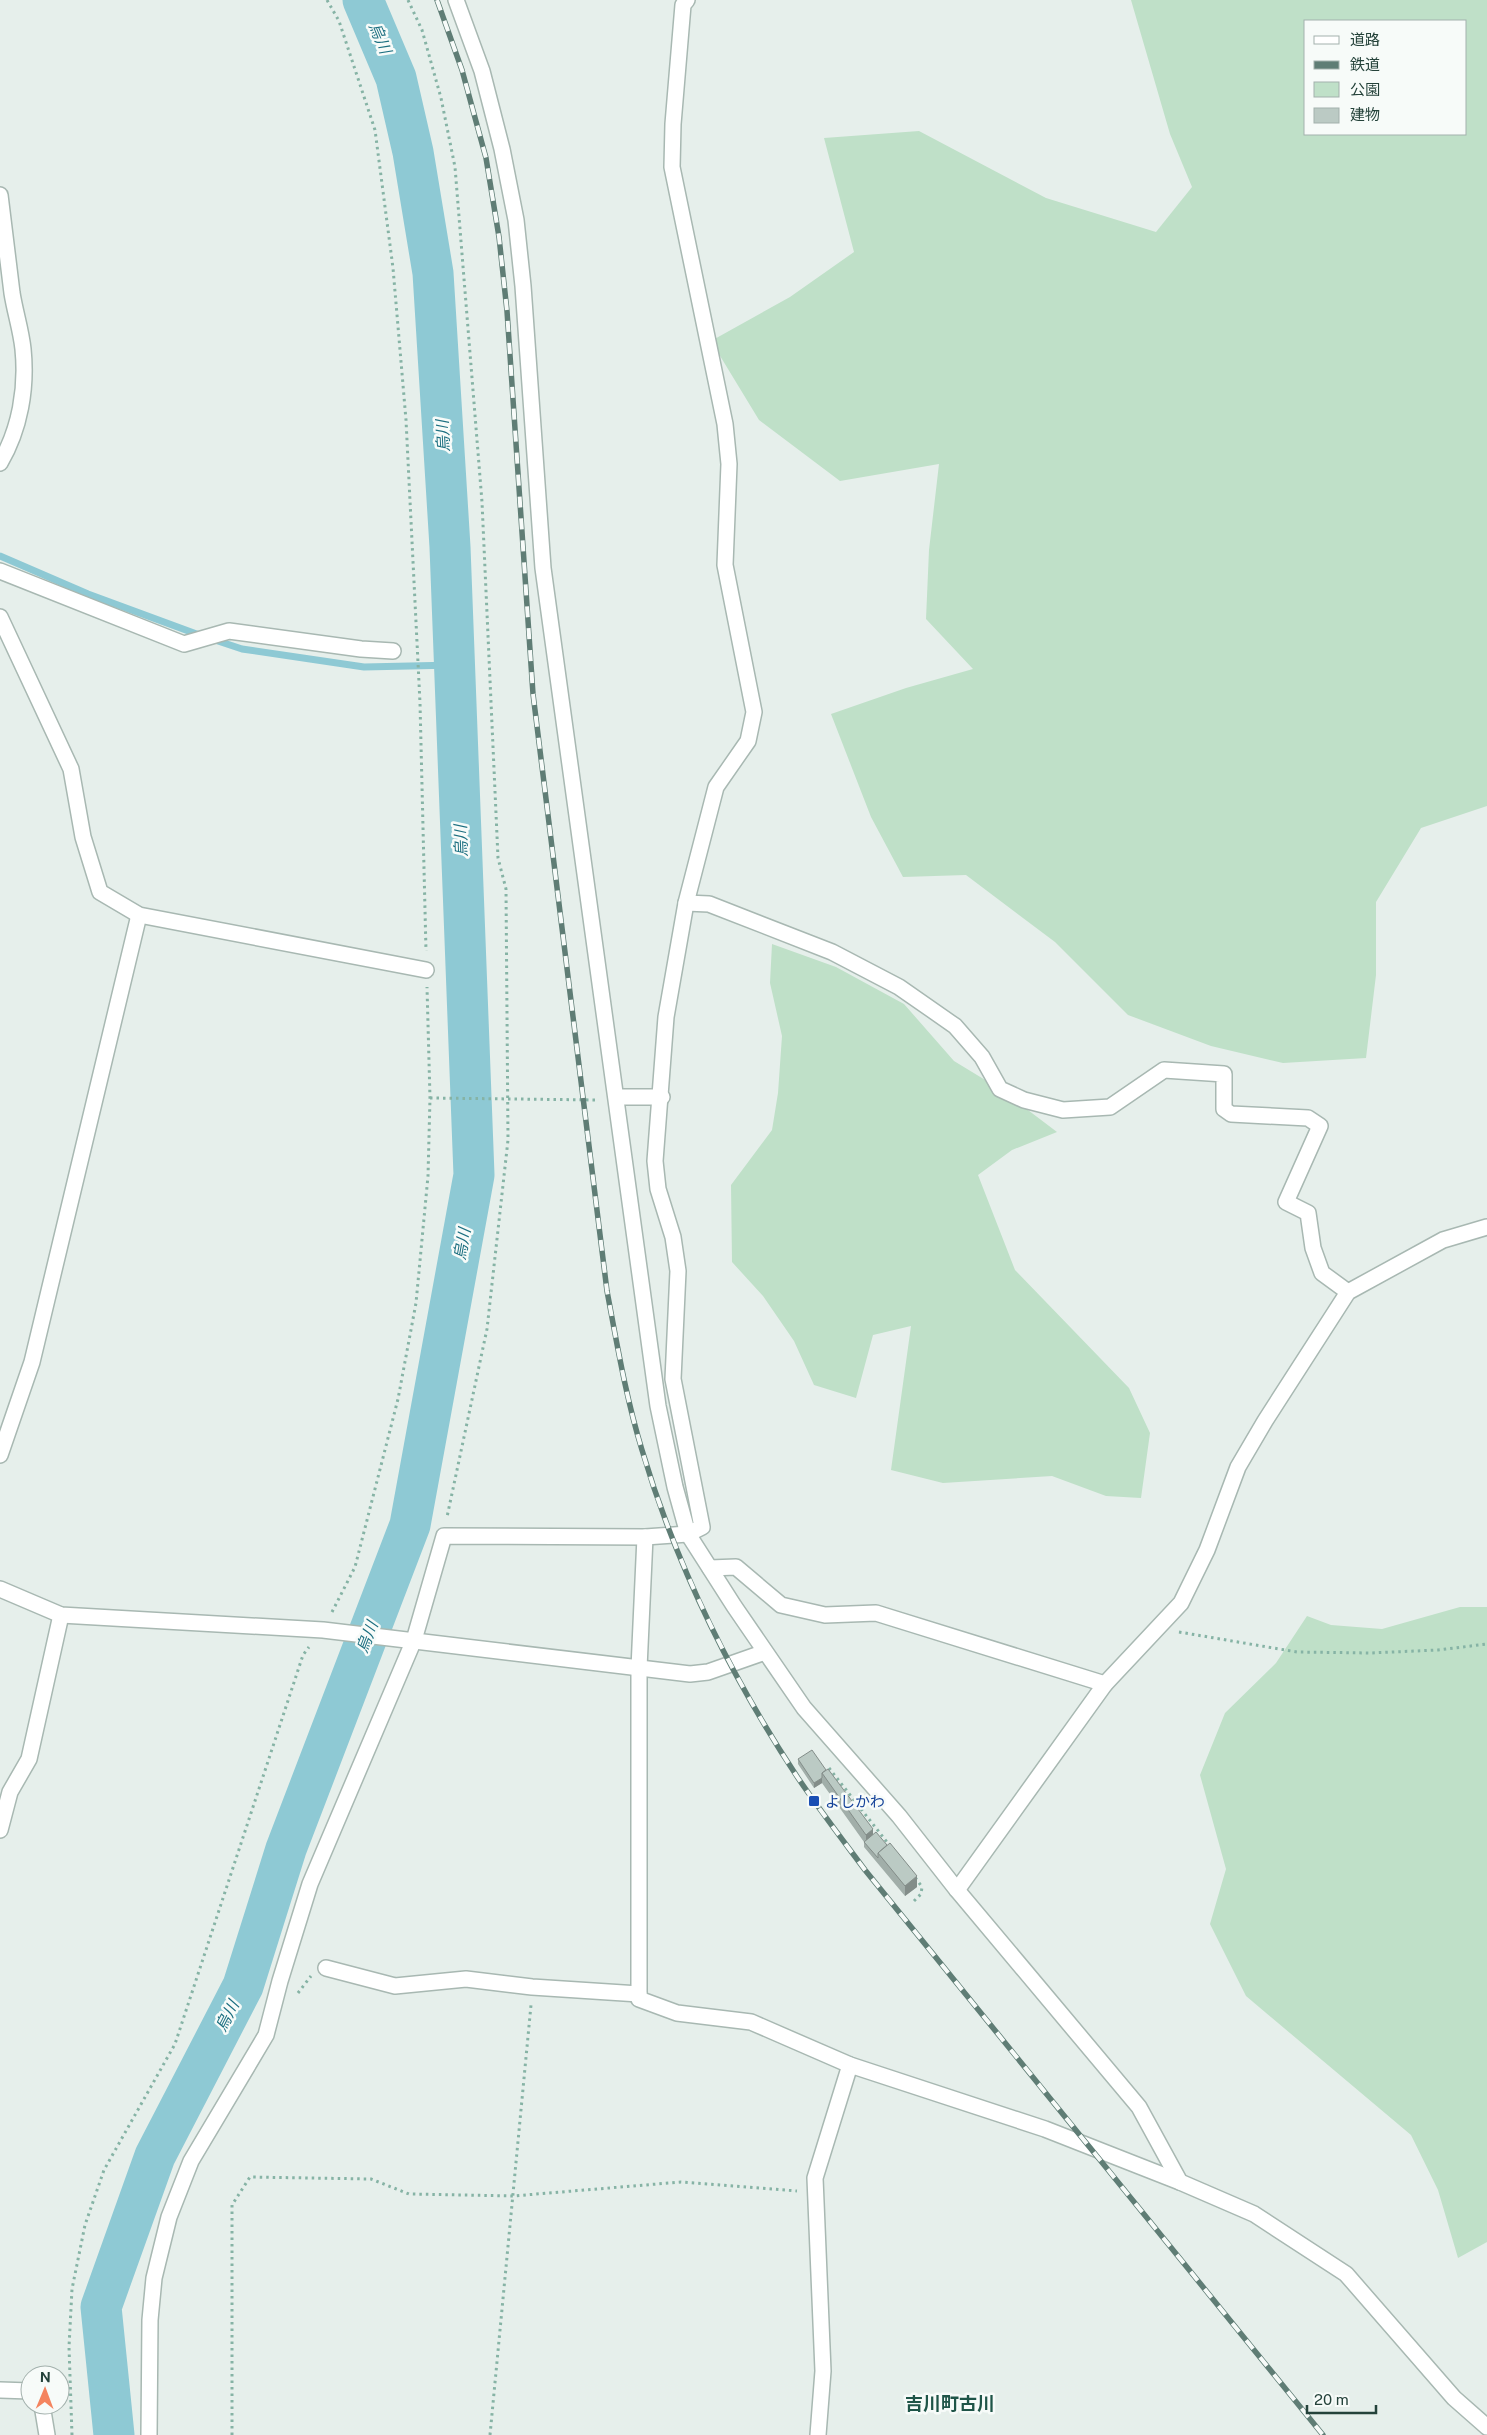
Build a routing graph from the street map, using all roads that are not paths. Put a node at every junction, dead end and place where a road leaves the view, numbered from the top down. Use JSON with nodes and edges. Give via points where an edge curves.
{"nodes":[{"id":1,"x":456,"y":0,"type":"edge"},
{"id":2,"x":687,"y":0,"type":"edge"},
{"id":3,"x":0,"y":195,"type":"edge"},
{"id":4,"x":0,"y":463,"type":"edge"},
{"id":5,"x":0,"y":572,"type":"edge"},
{"id":6,"x":0,"y":617,"type":"edge"},
{"id":7,"x":393,"y":651,"type":"dead end"},
{"id":8,"x":686,"y":903,"type":"junction"},
{"id":9,"x":139,"y":915,"type":"junction"},
{"id":10,"x":426,"y":970,"type":"road end"},
{"id":11,"x":617,"y":1097,"type":"junction"},
{"id":12,"x":662,"y":1097,"type":"junction"},
{"id":13,"x":1487,"y":1227,"type":"edge"},
{"id":14,"x":1348,"y":1292,"type":"junction"},
{"id":15,"x":0,"y":1455,"type":"edge"},
{"id":16,"x":688,"y":1534,"type":"junction"},
{"id":17,"x":645,"y":1536,"type":"junction"},
{"id":18,"x":710,"y":1568,"type":"junction"},
{"id":19,"x":0,"y":1589,"type":"edge"},
{"id":20,"x":60,"y":1615,"type":"junction"},
{"id":21,"x":410,"y":1639,"type":"junction"},
{"id":22,"x":765,"y":1652,"type":"junction"},
{"id":23,"x":639,"y":1668,"type":"junction"},
{"id":24,"x":1105,"y":1684,"type":"junction"},
{"id":25,"x":0,"y":1830,"type":"edge"},
{"id":26,"x":957,"y":1890,"type":"junction"},
{"id":27,"x":326,"y":1968,"type":"dead end"},
{"id":28,"x":639,"y":1994,"type":"junction"},
{"id":29,"x":850,"y":2065,"type":"junction"},
{"id":30,"x":1180,"y":2182,"type":"junction"},
{"id":31,"x":0,"y":2390,"type":"edge"},
{"id":32,"x":20,"y":2391,"type":"edge"},
{"id":33,"x":44,"y":2415,"type":"edge"},
{"id":34,"x":1487,"y":2427,"type":"edge"},
{"id":35,"x":47,"y":2435,"type":"edge"},
{"id":36,"x":149,"y":2435,"type":"edge"},
{"id":37,"x":818,"y":2435,"type":"edge"}],
"edges":[{"from":1,"to":11,"type":"street","via":[[482,71],[516,220],[543,568]]},
{"from":2,"to":8,"type":"street","via":[[683,5],[672,167],[724,424],[729,464],[725,565],[754,712],[748,741],[716,787]]},
{"from":3,"to":4,"type":"street","via":[[12,295],[23,349],[24,380],[16,428]]},
{"from":5,"to":7,"type":"street","via":[[184,644],[229,631]]},
{"from":6,"to":9,"type":"street","via":[[71,769],[83,837],[100,892]]},
{"from":8,"to":12,"type":"street","via":[[666,1017]]},
{"from":8,"to":14,"type":"street","via":[[709,904],[823,948],[899,987],[955,1026],[982,1057],[1000,1088],[1024,1100],[1063,1110],[1110,1108],[1164,1070],[1224,1074],[1224,1109],[1230,1114],[1308,1118],[1320,1126],[1286,1202],[1308,1213],[1313,1248],[1322,1273]]},
{"from":9,"to":10,"type":"street"},
{"from":9,"to":15,"type":"street","via":[[32,1362]]},
{"from":11,"to":12,"type":"street"},
{"from":11,"to":16,"type":"street","via":[[658,1406]]},
{"from":12,"to":16,"type":"street","via":[[656,1161],[658,1190],[673,1237],[678,1271],[673,1379],[702,1527]]},
{"from":13,"to":14,"type":"street","via":[[1443,1240]]},
{"from":14,"to":24,"type":"street","via":[[1238,1467],[1207,1550],[1181,1603]]},
{"from":16,"to":17,"type":"street"},
{"from":16,"to":18,"type":"street"},
{"from":17,"to":21,"type":"street","via":[[444,1536]]},
{"from":17,"to":23,"type":"street"},
{"from":18,"to":22,"type":"street"},
{"from":18,"to":24,"type":"street","via":[[736,1567],[781,1605],[825,1615],[876,1613]]},
{"from":19,"to":20,"type":"street"},
{"from":20,"to":21,"type":"street","via":[[327,1630]]},
{"from":20,"to":25,"type":"street","via":[[30,1759],[10,1792]]},
{"from":21,"to":23,"type":"street"},
{"from":21,"to":36,"type":"street","via":[[310,1884],[266,2035],[191,2161],[169,2218],[154,2278],[150,2320]]},
{"from":22,"to":23,"type":"street","via":[[708,1672],[690,1674]]},
{"from":22,"to":26,"type":"street","via":[[804,1708],[899,1816]]},
{"from":23,"to":28,"type":"street"},
{"from":24,"to":26,"type":"street"},
{"from":26,"to":30,"type":"street","via":[[1139,2107]]},
{"from":27,"to":28,"type":"street","via":[[395,1986],[466,1979]]},
{"from":28,"to":29,"type":"street","via":[[639,1999],[677,2013],[751,2022]]},
{"from":29,"to":30,"type":"street","via":[[1045,2129]]},
{"from":29,"to":37,"type":"street","via":[[814,2178],[823,2372]]},
{"from":30,"to":34,"type":"street","via":[[1254,2214],[1346,2274],[1454,2398]]},
{"from":31,"to":32,"type":"street"},
{"from":33,"to":35,"type":"street"}]}
